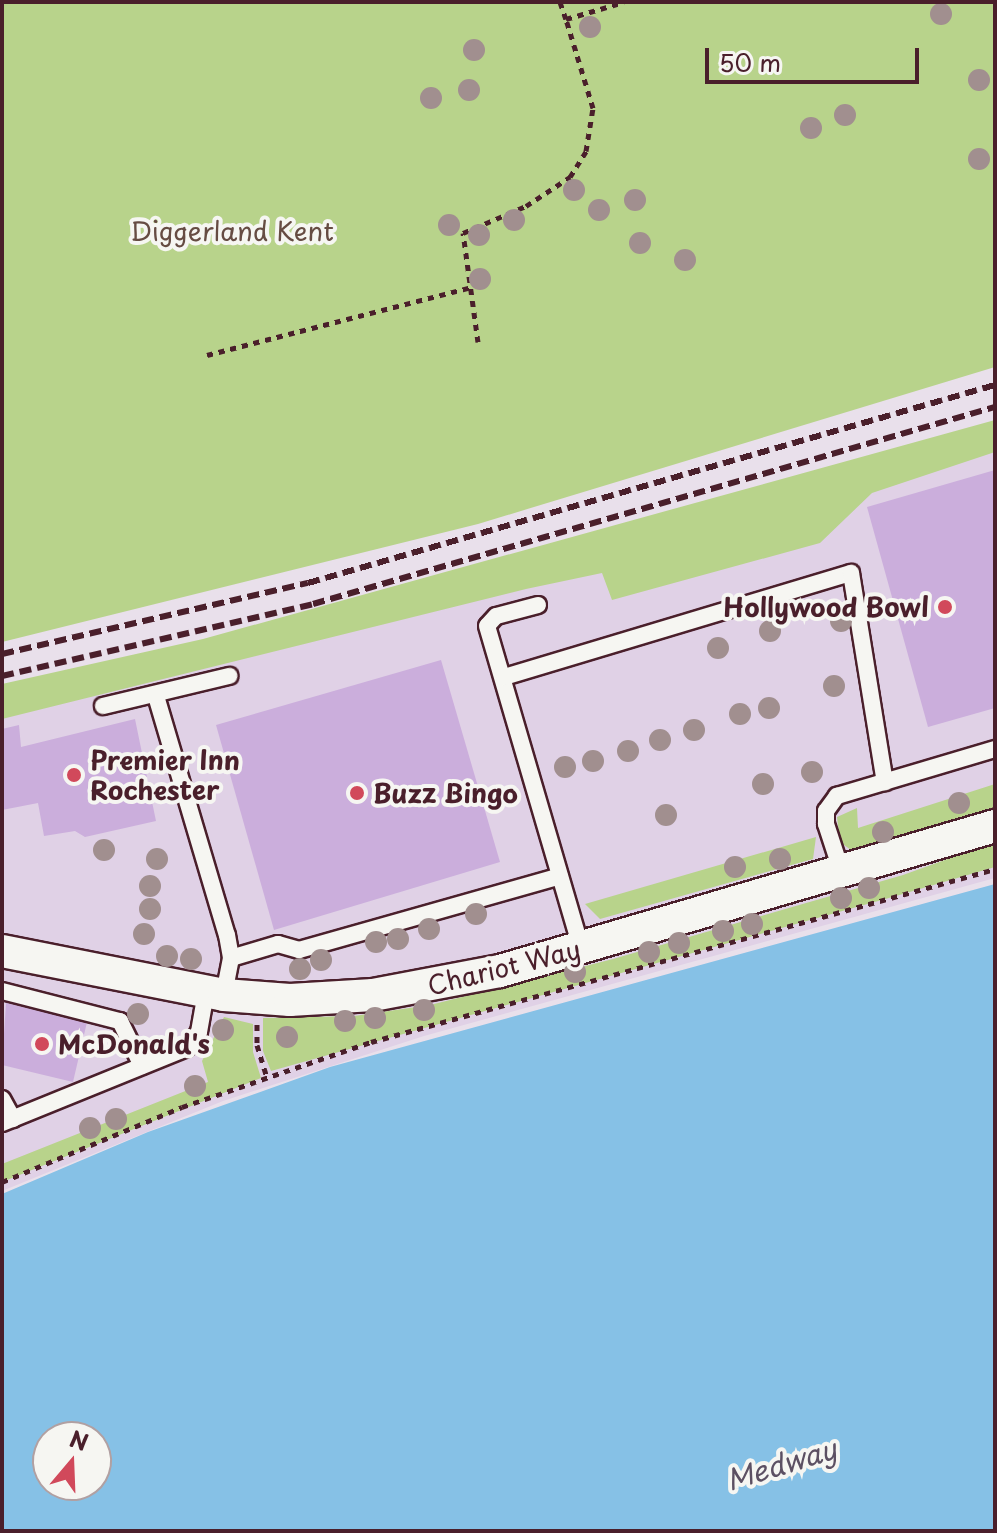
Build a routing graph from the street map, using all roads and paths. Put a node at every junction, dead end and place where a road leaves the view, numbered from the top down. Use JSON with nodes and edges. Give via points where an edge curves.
{"nodes":[{"id":1,"x":560,"y":2,"type":"edge"},
{"id":2,"x":624,"y":2,"type":"edge"},
{"id":3,"x":566,"y":19,"type":"junction"},
{"id":4,"x":471,"y":287,"type":"junction"},
{"id":5,"x":478,"y":342,"type":"dead end"},
{"id":6,"x":207,"y":355,"type":"dead end"},
{"id":7,"x":538,"y":605,"type":"dead end"},
{"id":8,"x":229,"y":676,"type":"dead end"},
{"id":9,"x":504,"y":677,"type":"junction"},
{"id":10,"x":156,"y":696,"type":"junction"},
{"id":11,"x":103,"y":706,"type":"dead end"},
{"id":12,"x":995,"y":749,"type":"edge"},
{"id":13,"x":885,"y":782,"type":"junction"},
{"id":14,"x":995,"y":826,"type":"edge"},
{"id":15,"x":995,"y":869,"type":"edge"},
{"id":16,"x":842,"y":873,"type":"junction"},
{"id":17,"x":560,"y":876,"type":"junction"},
{"id":18,"x":581,"y":947,"type":"junction"},
{"id":19,"x":2,"y":951,"type":"edge"},
{"id":20,"x":231,"y":958,"type":"junction"},
{"id":21,"x":2,"y":991,"type":"edge"},
{"id":22,"x":215,"y":994,"type":"junction"},
{"id":23,"x":260,"y":998,"type":"junction"},
{"id":24,"x":142,"y":1066,"type":"junction"},
{"id":25,"x":267,"y":1078,"type":"junction"},
{"id":26,"x":2,"y":1099,"type":"edge"},
{"id":27,"x":8,"y":1121,"type":"edge"},
{"id":28,"x":2,"y":1182,"type":"edge"}],
"edges":[{"from":1,"to":3,"type":"path"},
{"from":2,"to":3,"type":"path"},
{"from":3,"to":4,"type":"path","via":[[593,108],[586,151],[558,186],[463,233]]},
{"from":4,"to":5,"type":"path"},
{"from":4,"to":6,"type":"path"},
{"from":7,"to":9,"type":"lane","via":[[496,616],[487,626]]},
{"from":8,"to":10,"type":"lane"},
{"from":9,"to":13,"type":"lane","via":[[851,573]]},
{"from":9,"to":17,"type":"lane"},
{"from":10,"to":11,"type":"lane"},
{"from":10,"to":20,"type":"lane"},
{"from":12,"to":13,"type":"lane"},
{"from":13,"to":16,"type":"lane","via":[[837,796],[826,811],[832,852]]},
{"from":14,"to":16,"type":"street","name":"Chariot Way"},
{"from":15,"to":25,"type":"path","via":[[371,1042]]},
{"from":16,"to":18,"type":"street","name":"Chariot Way"},
{"from":17,"to":18,"type":"lane"},
{"from":17,"to":20,"type":"lane","via":[[299,950],[278,944]]},
{"from":18,"to":23,"type":"street","name":"Chariot Way","via":[[430,987]]},
{"from":19,"to":22,"type":"street","name":"Chariot Way"},
{"from":20,"to":22,"type":"lane"},
{"from":21,"to":24,"type":"lane","via":[[120,1021]]},
{"from":22,"to":23,"type":"street","name":"Chariot Way"},
{"from":22,"to":24,"type":"lane","via":[[187,1048]]},
{"from":23,"to":25,"type":"path","via":[[257,1045]]},
{"from":24,"to":27,"type":"lane"},
{"from":25,"to":28,"type":"path"},
{"from":26,"to":27,"type":"lane"}]}
